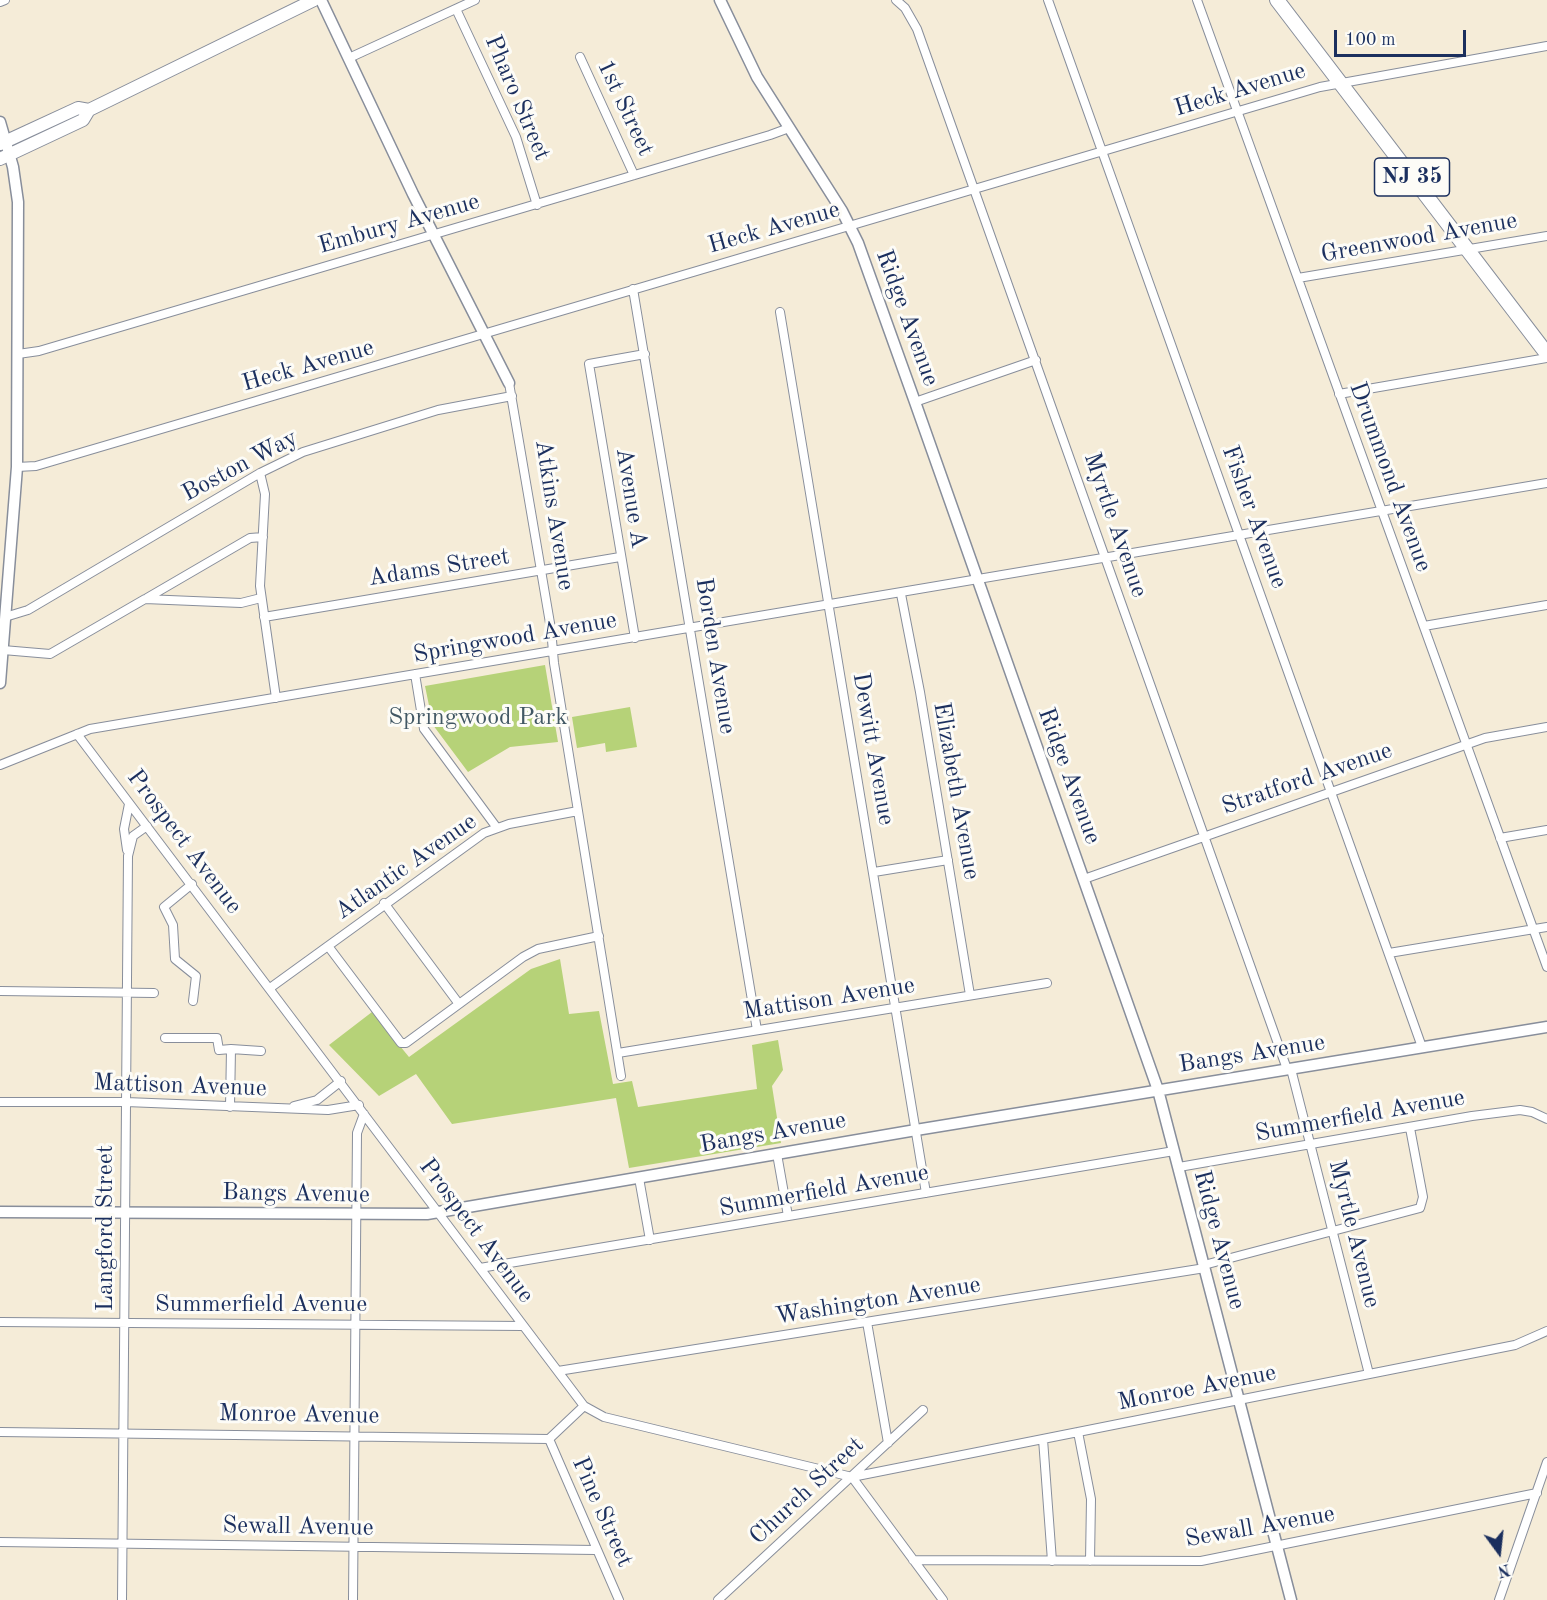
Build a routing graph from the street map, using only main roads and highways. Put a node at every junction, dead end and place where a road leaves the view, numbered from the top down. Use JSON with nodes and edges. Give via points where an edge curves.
{"nodes":[{"id":1,"x":314,"y":0,"type":"edge"},
{"id":2,"x":1277,"y":0,"type":"edge"},
{"id":3,"x":89,"y":110,"type":"junction"},
{"id":4,"x":3,"y":143,"type":"edge"},
{"id":5,"x":5,"y":157,"type":"edge"},
{"id":6,"x":1547,"y":356,"type":"edge"}],
"edges":[{"from":1,"to":3,"type":"main road"},
{"from":2,"to":6,"type":"main road","number":"NJ 35"},
{"from":3,"to":4,"type":"main road","via":[[78,108]]},
{"from":3,"to":5,"type":"main road","via":[[83,120]]}]}
